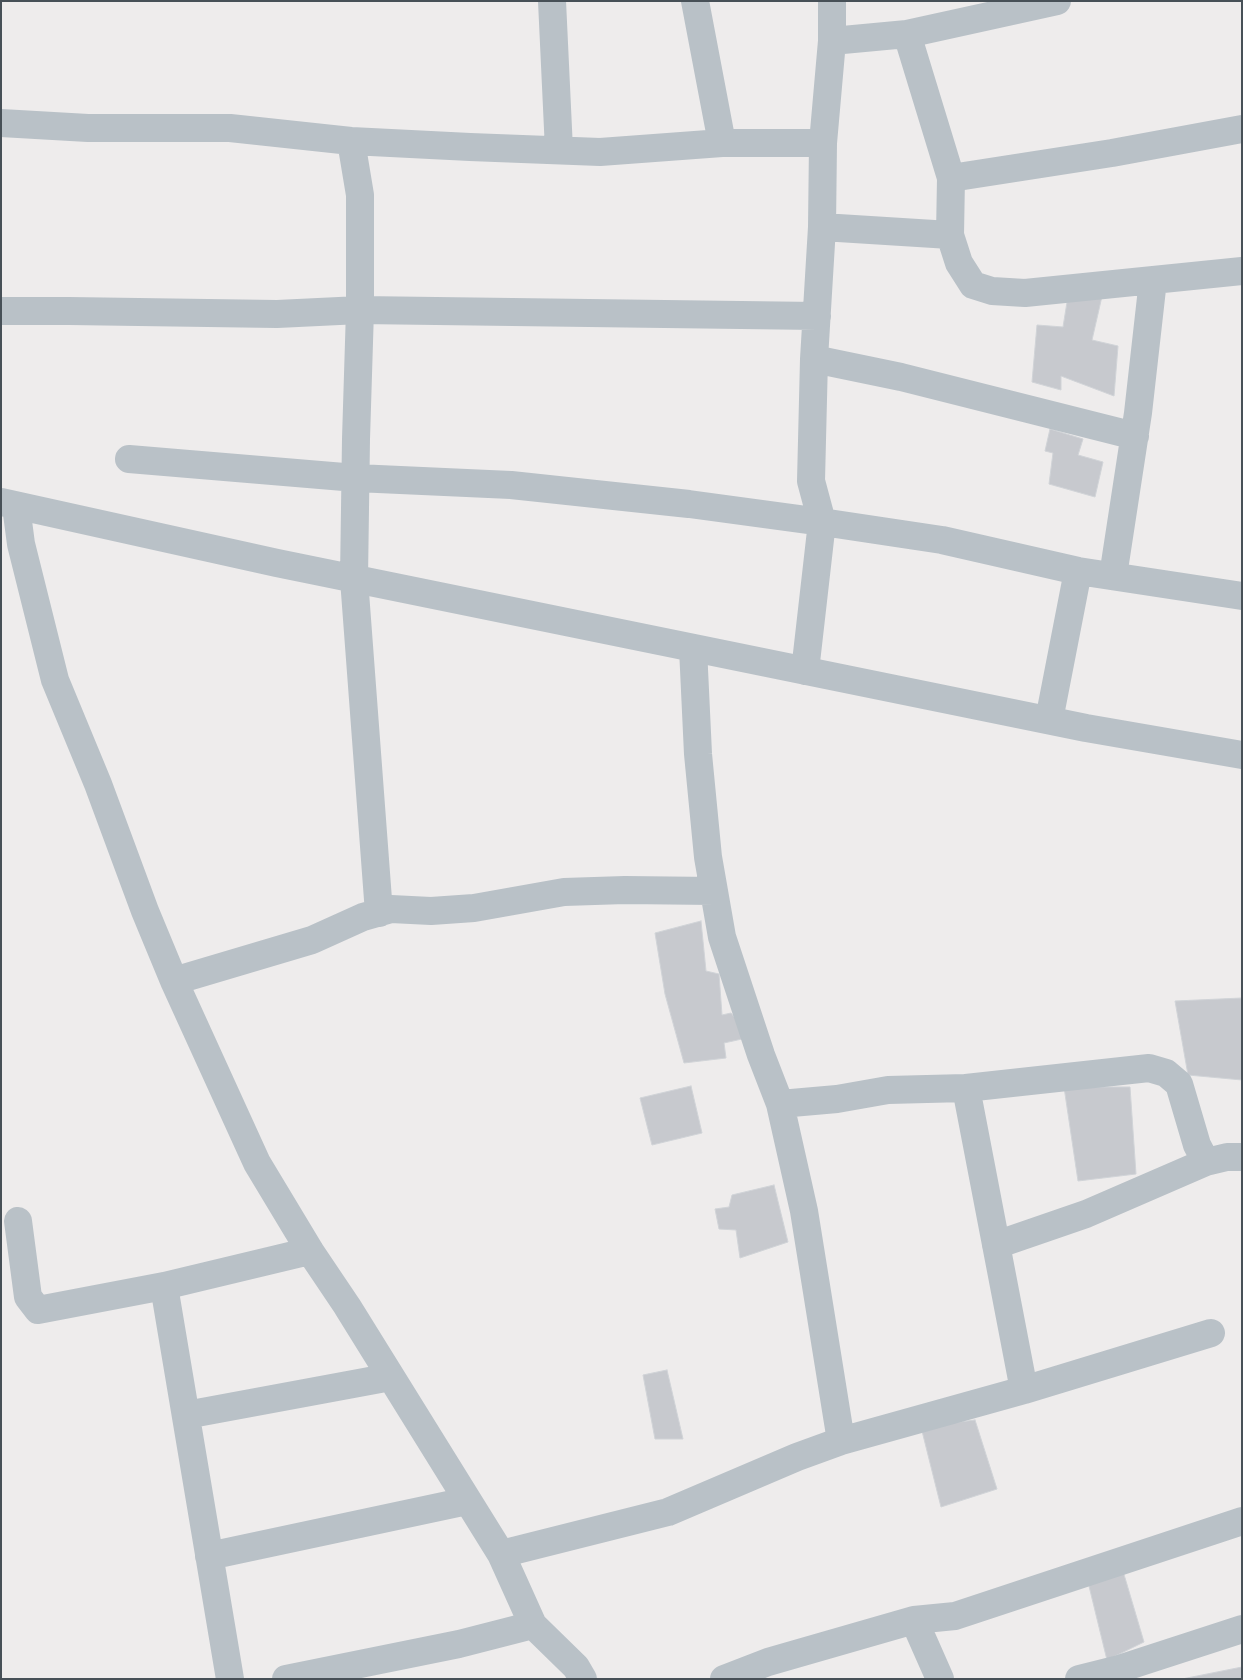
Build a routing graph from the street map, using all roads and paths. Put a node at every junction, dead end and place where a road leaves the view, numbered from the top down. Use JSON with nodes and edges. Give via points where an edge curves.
{"nodes":[{"id":1,"x":552,"y":1,"type":"edge"},
{"id":2,"x":695,"y":1,"type":"edge"},
{"id":3,"x":832,"y":1,"type":"edge"},
{"id":4,"x":1057,"y":1,"type":"edge"},
{"id":5,"x":997,"y":8,"type":"edge"},
{"id":6,"x":907,"y":34,"type":"junction"},
{"id":7,"x":832,"y":40,"type":"junction"},
{"id":8,"x":1,"y":123,"type":"edge"},
{"id":9,"x":1242,"y":128,"type":"edge"},
{"id":10,"x":351,"y":141,"type":"junction"},
{"id":11,"x":722,"y":143,"type":"junction"},
{"id":12,"x":823,"y":143,"type":"junction"},
{"id":13,"x":559,"y":150,"type":"junction"},
{"id":14,"x":951,"y":178,"type":"junction"},
{"id":15,"x":822,"y":227,"type":"junction"},
{"id":16,"x":950,"y":235,"type":"junction"},
{"id":17,"x":1242,"y":270,"type":"edge"},
{"id":18,"x":1153,"y":280,"type":"junction"},
{"id":19,"x":360,"y":310,"type":"junction"},
{"id":20,"x":1,"y":311,"type":"edge"},
{"id":21,"x":817,"y":316,"type":"junction"},
{"id":22,"x":814,"y":359,"type":"junction"},
{"id":23,"x":1135,"y":436,"type":"junction"},
{"id":24,"x":129,"y":459,"type":"dead end"},
{"id":25,"x":356,"y":478,"type":"junction"},
{"id":26,"x":9,"y":504,"type":"edge"},
{"id":27,"x":822,"y":522,"type":"junction"},
{"id":28,"x":1078,"y":571,"type":"junction"},
{"id":29,"x":1114,"y":576,"type":"junction"},
{"id":30,"x":354,"y":578,"type":"junction"},
{"id":31,"x":1242,"y":596,"type":"edge"},
{"id":32,"x":693,"y":648,"type":"junction"},
{"id":33,"x":805,"y":671,"type":"junction"},
{"id":34,"x":1049,"y":720,"type":"junction"},
{"id":35,"x":1242,"y":755,"type":"edge"},
{"id":36,"x":714,"y":891,"type":"junction"},
{"id":37,"x":379,"y":912,"type":"junction"},
{"id":38,"x":174,"y":981,"type":"junction"},
{"id":39,"x":966,"y":1088,"type":"junction"},
{"id":40,"x":780,"y":1104,"type":"junction"},
{"id":41,"x":1242,"y":1157,"type":"edge"},
{"id":42,"x":1206,"y":1162,"type":"junction"},
{"id":43,"x":18,"y":1221,"type":"dead end"},
{"id":44,"x":996,"y":1245,"type":"junction"},
{"id":45,"x":310,"y":1251,"type":"junction"},
{"id":46,"x":164,"y":1286,"type":"junction"},
{"id":47,"x":1211,"y":1333,"type":"dead end"},
{"id":48,"x":391,"y":1377,"type":"junction"},
{"id":49,"x":1024,"y":1390,"type":"junction"},
{"id":50,"x":186,"y":1415,"type":"junction"},
{"id":51,"x":840,"y":1441,"type":"junction"},
{"id":52,"x":467,"y":1501,"type":"junction"},
{"id":53,"x":1242,"y":1521,"type":"edge"},
{"id":54,"x":501,"y":1554,"type":"junction"},
{"id":55,"x":209,"y":1556,"type":"junction"},
{"id":56,"x":914,"y":1620,"type":"junction"},
{"id":57,"x":533,"y":1625,"type":"junction"},
{"id":58,"x":1242,"y":1629,"type":"edge"},
{"id":59,"x":230,"y":1679,"type":"edge"},
{"id":60,"x":286,"y":1679,"type":"edge"},
{"id":61,"x":583,"y":1679,"type":"edge"},
{"id":62,"x":724,"y":1679,"type":"edge"},
{"id":63,"x":940,"y":1679,"type":"edge"},
{"id":64,"x":1079,"y":1679,"type":"edge"}],
"edges":[{"from":1,"to":13,"type":"street"},
{"from":2,"to":11,"type":"street"},
{"from":3,"to":7,"type":"street"},
{"from":4,"to":5,"type":"street"},
{"from":5,"to":6,"type":"street"},
{"from":6,"to":7,"type":"street"},
{"from":6,"to":14,"type":"street"},
{"from":7,"to":12,"type":"street"},
{"from":8,"to":10,"type":"street","via":[[88,128],[230,128]]},
{"from":9,"to":14,"type":"street"},
{"from":10,"to":13,"type":"street"},
{"from":10,"to":19,"type":"street","via":[[360,194]]},
{"from":11,"to":12,"type":"street"},
{"from":11,"to":13,"type":"street","via":[[600,152]]},
{"from":12,"to":15,"type":"street"},
{"from":14,"to":16,"type":"street"},
{"from":15,"to":16,"type":"street"},
{"from":15,"to":21,"type":"street"},
{"from":16,"to":18,"type":"street","via":[[959,263],[973,284],[992,291],[1025,293]]},
{"from":17,"to":18,"type":"street"},
{"from":18,"to":23,"type":"street"},
{"from":19,"to":20,"type":"street","via":[[277,314]]},
{"from":19,"to":21,"type":"street"},
{"from":19,"to":25,"type":"street"},
{"from":21,"to":22,"type":"street"},
{"from":22,"to":23,"type":"street","via":[[901,376]]},
{"from":22,"to":27,"type":"street","via":[[811,481]]},
{"from":23,"to":29,"type":"street"},
{"from":24,"to":25,"type":"street"},
{"from":25,"to":27,"type":"street","via":[[511,485]]},
{"from":25,"to":30,"type":"street"},
{"from":26,"to":30,"type":"street"},
{"from":26,"to":38,"type":"street","via":[[55,680]]},
{"from":27,"to":28,"type":"street","via":[[942,540]]},
{"from":27,"to":33,"type":"street"},
{"from":28,"to":29,"type":"street"},
{"from":28,"to":34,"type":"street"},
{"from":29,"to":31,"type":"street"},
{"from":30,"to":32,"type":"street"},
{"from":30,"to":37,"type":"street"},
{"from":32,"to":33,"type":"street"},
{"from":32,"to":36,"type":"street","via":[[698,754]]},
{"from":33,"to":34,"type":"street"},
{"from":34,"to":35,"type":"street"},
{"from":36,"to":37,"type":"street","via":[[564,892],[474,908]]},
{"from":36,"to":40,"type":"street","via":[[722,937]]},
{"from":37,"to":38,"type":"street","via":[[312,940]]},
{"from":38,"to":45,"type":"street","via":[[257,1163]]},
{"from":39,"to":40,"type":"street","via":[[888,1090]]},
{"from":39,"to":42,"type":"street","via":[[1149,1068],[1166,1073],[1179,1084],[1197,1145]]},
{"from":39,"to":44,"type":"street"},
{"from":40,"to":51,"type":"street","via":[[804,1211]]},
{"from":41,"to":42,"type":"street"},
{"from":42,"to":44,"type":"street","via":[[1086,1214]]},
{"from":43,"to":46,"type":"street","via":[[28,1297],[38,1310]]},
{"from":44,"to":49,"type":"street"},
{"from":45,"to":46,"type":"street"},
{"from":45,"to":48,"type":"street"},
{"from":46,"to":50,"type":"street"},
{"from":47,"to":49,"type":"street"},
{"from":48,"to":50,"type":"street"},
{"from":48,"to":52,"type":"street"},
{"from":49,"to":51,"type":"street"},
{"from":50,"to":55,"type":"street"},
{"from":51,"to":54,"type":"street","via":[[668,1512]]},
{"from":52,"to":54,"type":"street"},
{"from":52,"to":55,"type":"street"},
{"from":53,"to":56,"type":"street","via":[[955,1616]]},
{"from":54,"to":57,"type":"street"},
{"from":55,"to":59,"type":"street"},
{"from":56,"to":62,"type":"street","via":[[768,1662]]},
{"from":56,"to":63,"type":"street"},
{"from":57,"to":60,"type":"street","via":[[459,1644]]},
{"from":57,"to":61,"type":"street","via":[[576,1667]]},
{"from":58,"to":64,"type":"street"}]}
